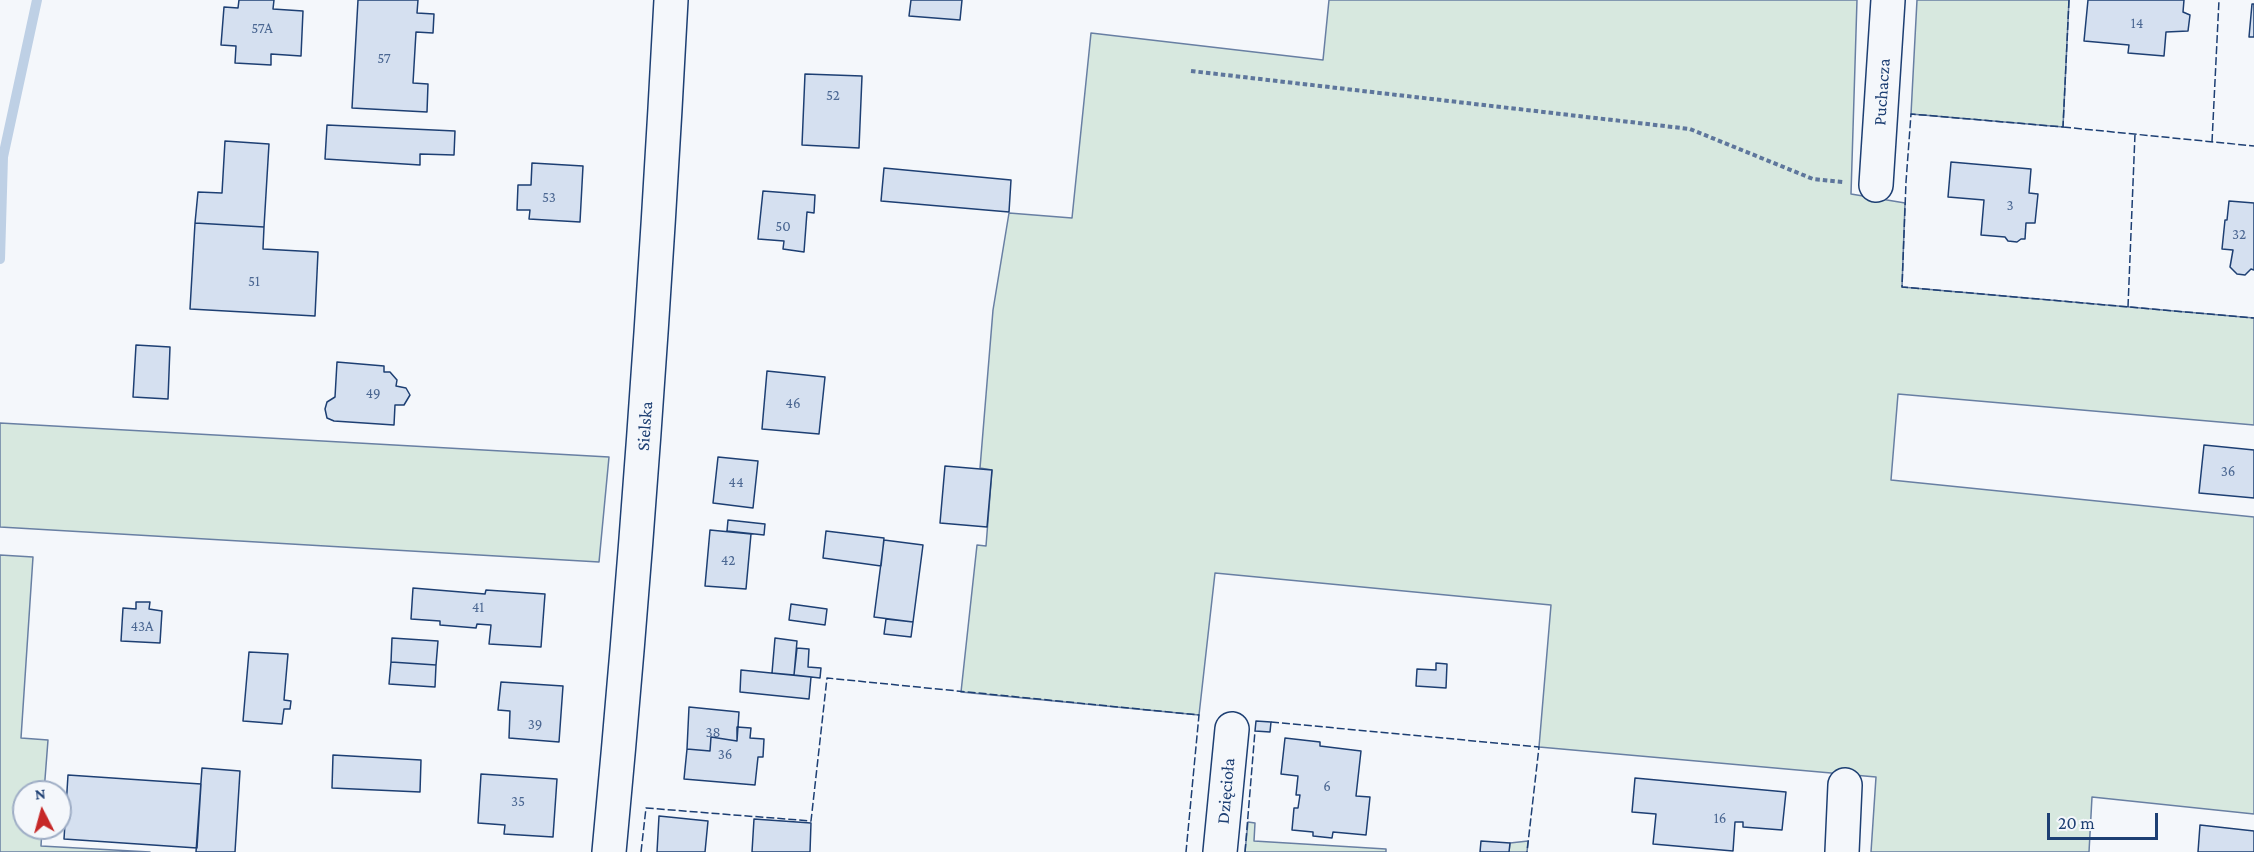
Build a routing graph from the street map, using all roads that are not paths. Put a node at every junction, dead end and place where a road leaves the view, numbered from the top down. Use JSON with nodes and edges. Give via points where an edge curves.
{"nodes":[{"id":1,"x":671,"y":0,"type":"edge"},
{"id":2,"x":1888,"y":0,"type":"edge"},
{"id":3,"x":1876,"y":185,"type":"road end"},
{"id":4,"x":1232,"y":729,"type":"dead end"},
{"id":5,"x":1845,"y":785,"type":"dead end"},
{"id":6,"x":609,"y":852,"type":"edge"},
{"id":7,"x":1220,"y":852,"type":"edge"},
{"id":8,"x":1842,"y":852,"type":"edge"}],
"edges":[{"from":1,"to":6,"type":"street","name":"Sielska","via":[[657,263]]},
{"from":2,"to":3,"type":"street","name":"Puchacza"},
{"from":4,"to":7,"type":"street","name":"Dzięcioła"},
{"from":5,"to":8,"type":"street"}]}
